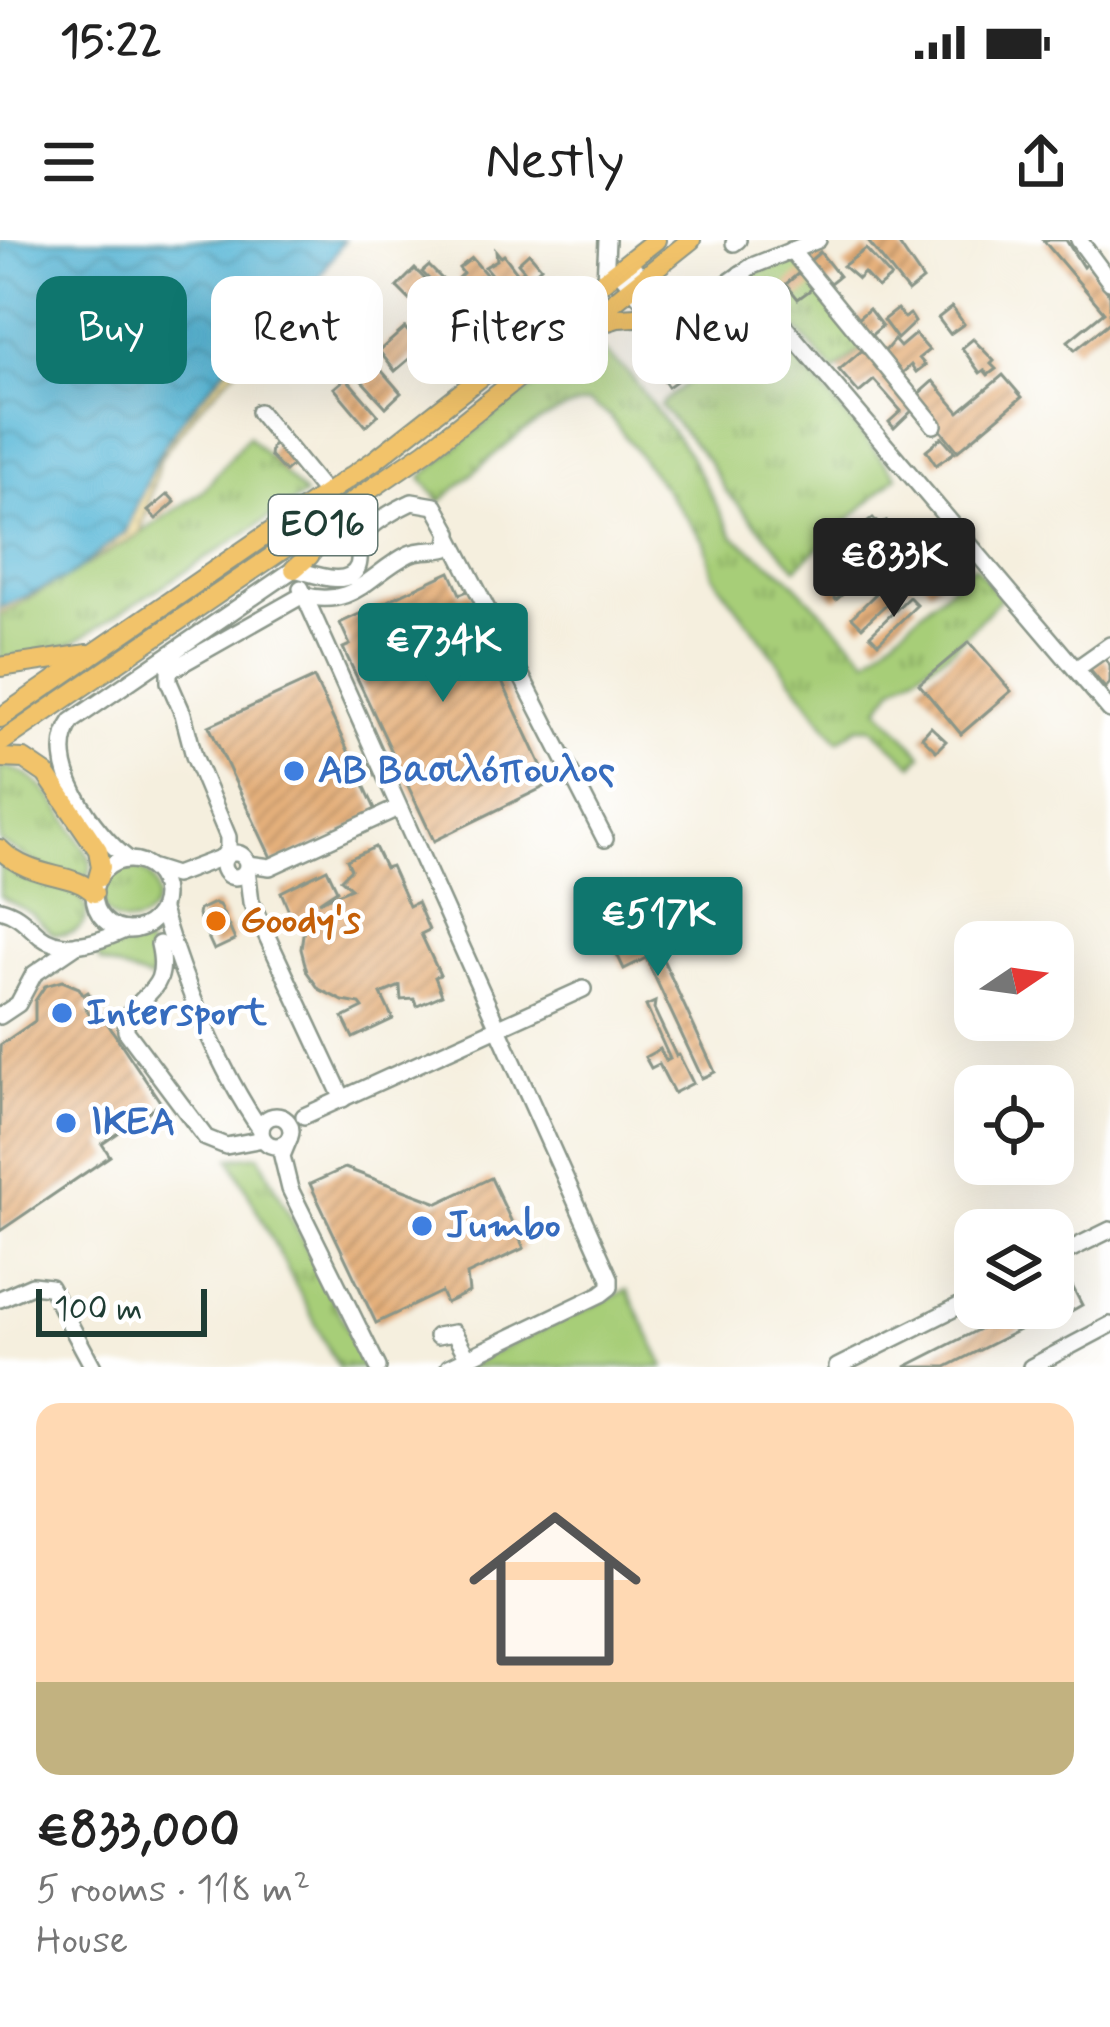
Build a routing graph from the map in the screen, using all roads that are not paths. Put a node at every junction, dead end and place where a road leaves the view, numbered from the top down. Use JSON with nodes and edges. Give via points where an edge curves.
{"nodes":[{"id":1,"x":607,"y":240,"type":"edge"},
{"id":2,"x":656,"y":240,"type":"edge"},
{"id":3,"x":691,"y":240,"type":"edge"},
{"id":4,"x":818,"y":240,"type":"edge"},
{"id":5,"x":1079,"y":240,"type":"edge"},
{"id":6,"x":791,"y":250,"type":"junction"},
{"id":7,"x":618,"y":271,"type":"junction"},
{"id":8,"x":740,"y":274,"type":"junction"},
{"id":9,"x":645,"y":276,"type":"edge"},
{"id":10,"x":737,"y":276,"type":"edge"},
{"id":11,"x":632,"y":279,"type":"edge"},
{"id":12,"x":1110,"y":282,"type":"edge"},
{"id":13,"x":632,"y":286,"type":"edge"},
{"id":14,"x":608,"y":306,"type":"edge"},
{"id":15,"x":508,"y":384,"type":"edge"},
{"id":16,"x":259,"y":412,"type":"dead end"},
{"id":17,"x":934,"y":425,"type":"dead end"},
{"id":18,"x":326,"y":494,"type":"junction"},
{"id":19,"x":344,"y":510,"type":"junction"},
{"id":20,"x":451,"y":539,"type":"junction"},
{"id":21,"x":294,"y":568,"type":"junction"},
{"id":22,"x":303,"y":595,"type":"junction"},
{"id":23,"x":1110,"y":645,"type":"edge"},
{"id":24,"x":93,"y":653,"type":"junction"},
{"id":25,"x":0,"y":667,"type":"edge"},
{"id":26,"x":1076,"y":669,"type":"junction"},
{"id":27,"x":1110,"y":710,"type":"edge"},
{"id":28,"x":0,"y":718,"type":"edge"},
{"id":29,"x":0,"y":743,"type":"edge"},
{"id":30,"x":0,"y":758,"type":"edge"},
{"id":31,"x":398,"y":808,"type":"junction"},
{"id":32,"x":605,"y":839,"type":"dead end"},
{"id":33,"x":0,"y":849,"type":"edge"},
{"id":34,"x":128,"y":860,"type":"junction"},
{"id":35,"x":236,"y":862,"type":"junction"},
{"id":36,"x":153,"y":868,"type":"junction"},
{"id":37,"x":96,"y":892,"type":"junction"},
{"id":38,"x":163,"y":904,"type":"junction"},
{"id":39,"x":0,"y":909,"type":"edge"},
{"id":40,"x":130,"y":930,"type":"junction"},
{"id":41,"x":70,"y":944,"type":"junction"},
{"id":42,"x":159,"y":944,"type":"junction"},
{"id":43,"x":186,"y":986,"type":"junction"},
{"id":44,"x":583,"y":989,"type":"dead end"},
{"id":45,"x":0,"y":1016,"type":"edge"},
{"id":46,"x":497,"y":1027,"type":"junction"},
{"id":47,"x":233,"y":1079,"type":"junction"},
{"id":48,"x":343,"y":1099,"type":"junction"},
{"id":49,"x":289,"y":1123,"type":"junction"},
{"id":50,"x":265,"y":1138,"type":"junction"},
{"id":51,"x":290,"y":1190,"type":"junction"},
{"id":52,"x":1110,"y":1230,"type":"edge"},
{"id":53,"x":1074,"y":1248,"type":"edge"},
{"id":54,"x":0,"y":1299,"type":"edge"},
{"id":55,"x":954,"y":1308,"type":"edge"},
{"id":56,"x":1110,"y":1325,"type":"edge"},
{"id":57,"x":437,"y":1336,"type":"dead end"},
{"id":58,"x":468,"y":1358,"type":"junction"},
{"id":59,"x":93,"y":1367,"type":"edge"},
{"id":60,"x":379,"y":1367,"type":"edge"},
{"id":61,"x":449,"y":1367,"type":"edge"},
{"id":62,"x":837,"y":1367,"type":"edge"},
{"id":63,"x":1031,"y":1367,"type":"edge"}],
"edges":[{"from":1,"to":7,"type":"street"},
{"from":2,"to":7,"type":"main road","number":"ΕΟ16"},
{"from":3,"to":9,"type":"main road","number":"ΕΟ16"},
{"from":4,"to":6,"type":"street"},
{"from":5,"to":12,"type":"street"},
{"from":6,"to":8,"type":"street"},
{"from":6,"to":17,"type":"street"},
{"from":7,"to":11,"type":"street"},
{"from":7,"to":18,"type":"main road","number":"ΕΟ16"},
{"from":8,"to":10,"type":"street"},
{"from":8,"to":26,"type":"street"},
{"from":13,"to":14,"type":"main road","number":"ΕΟ16"},
{"from":15,"to":19,"type":"main road","number":"ΕΟ16"},
{"from":16,"to":18,"type":"street"},
{"from":18,"to":24,"type":"main road","number":"ΕΟ16"},
{"from":19,"to":21,"type":"main road"},
{"from":19,"to":29,"type":"main road","number":"ΕΟ16"},
{"from":20,"to":21,"type":"street","via":[[435,506],[412,502],[362,537],[350,576]]},
{"from":20,"to":22,"type":"street","via":[[441,551],[408,554],[345,595]]},
{"from":20,"to":32,"type":"street"},
{"from":21,"to":22,"type":"street"},
{"from":21,"to":34,"type":"street","via":[[65,731],[64,772]]},
{"from":22,"to":31,"type":"street"},
{"from":22,"to":35,"type":"street","via":[[169,671]]},
{"from":23,"to":26,"type":"street"},
{"from":24,"to":25,"type":"main road"},
{"from":24,"to":28,"type":"main road","number":"ΕΟ16"},
{"from":26,"to":27,"type":"street"},
{"from":30,"to":37,"type":"main road","via":[[24,759],[46,774],[98,850]]},
{"from":31,"to":35,"type":"street","via":[[270,867]]},
{"from":31,"to":46,"type":"street"},
{"from":33,"to":37,"type":"main road","via":[[27,870]]},
{"from":34,"to":36,"type":"street"},
{"from":34,"to":37,"type":"street","via":[[111,865]]},
{"from":35,"to":36,"type":"street","via":[[175,875]]},
{"from":35,"to":38,"type":"street","via":[[192,879]]},
{"from":35,"to":48,"type":"street"},
{"from":36,"to":38,"type":"street"},
{"from":37,"to":40,"type":"street","via":[[104,920]]},
{"from":37,"to":41,"type":"street","via":[[90,929]]},
{"from":38,"to":40,"type":"street","via":[[147,926]]},
{"from":38,"to":43,"type":"street"},
{"from":39,"to":41,"type":"street","via":[[41,937]]},
{"from":40,"to":41,"type":"street"},
{"from":40,"to":42,"type":"street"},
{"from":41,"to":45,"type":"street"},
{"from":42,"to":43,"type":"street"},
{"from":42,"to":50,"type":"street","via":[[160,981],[126,1018],[126,1031],[206,1138],[226,1146]]},
{"from":43,"to":47,"type":"street"},
{"from":44,"to":46,"type":"street"},
{"from":46,"to":48,"type":"street"},
{"from":46,"to":58,"type":"street","via":[[611,1283]]},
{"from":47,"to":49,"type":"street","via":[[255,1107]]},
{"from":47,"to":50,"type":"street"},
{"from":48,"to":49,"type":"street"},
{"from":49,"to":50,"type":"street","via":[[283,1144]]},
{"from":49,"to":50,"type":"street","via":[[268,1118]]},
{"from":49,"to":51,"type":"street","via":[[283,1156]]},
{"from":50,"to":51,"type":"street"},
{"from":51,"to":60,"type":"street"},
{"from":52,"to":53,"type":"street"},
{"from":54,"to":59,"type":"street","via":[[32,1285],[50,1288]]},
{"from":55,"to":62,"type":"street"},
{"from":56,"to":63,"type":"street"},
{"from":57,"to":58,"type":"street","via":[[454,1333]]},
{"from":58,"to":61,"type":"street"}]}
